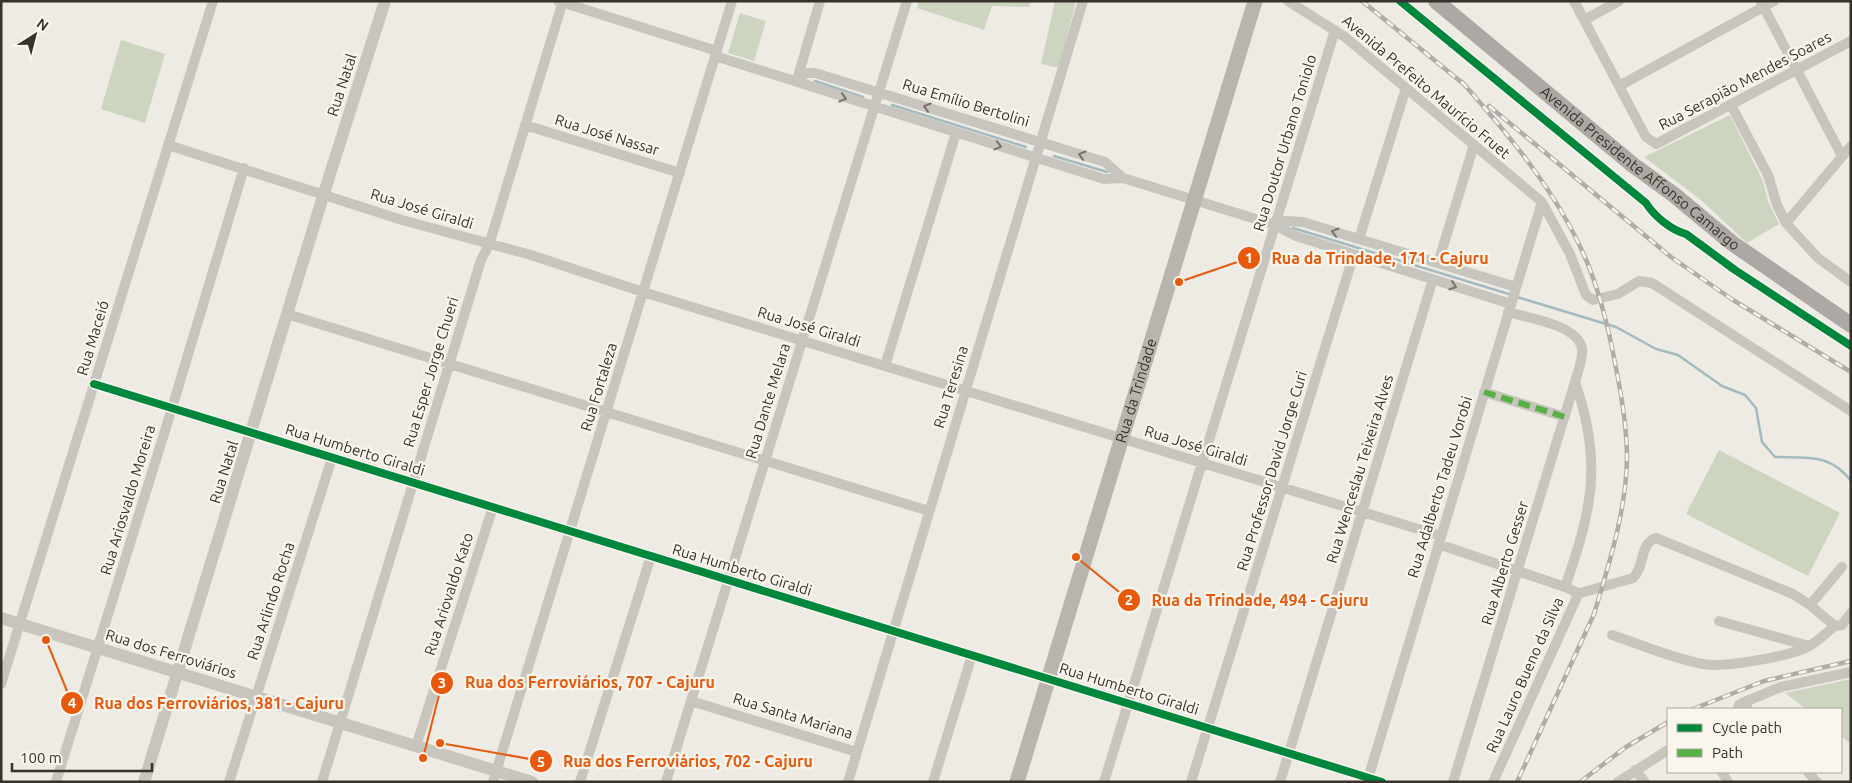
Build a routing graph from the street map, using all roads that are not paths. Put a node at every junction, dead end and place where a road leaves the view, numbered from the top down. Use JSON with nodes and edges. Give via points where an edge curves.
{"nodes":[{"id":1,"x":213,"y":1,"type":"edge"},
{"id":2,"x":386,"y":1,"type":"edge"},
{"id":3,"x":732,"y":1,"type":"edge"},
{"id":4,"x":820,"y":1,"type":"edge"},
{"id":5,"x":907,"y":1,"type":"edge"},
{"id":6,"x":1082,"y":1,"type":"edge"},
{"id":7,"x":1255,"y":1,"type":"edge"},
{"id":8,"x":1288,"y":1,"type":"edge"},
{"id":9,"x":1436,"y":1,"type":"edge"},
{"id":10,"x":1574,"y":1,"type":"edge"},
{"id":11,"x":1619,"y":1,"type":"edge"},
{"id":12,"x":1774,"y":1,"type":"edge"},
{"id":13,"x":561,"y":2,"type":"edge"},
{"id":14,"x":1762,"y":4,"type":"edge"},
{"id":15,"x":1584,"y":20,"type":"junction"},
{"id":16,"x":1335,"y":30,"type":"junction"},
{"id":17,"x":1851,"y":41,"type":"edge"},
{"id":18,"x":716,"y":54,"type":"junction"},
{"id":19,"x":1797,"y":70,"type":"junction"},
{"id":20,"x":797,"y":80,"type":"junction"},
{"id":21,"x":1619,"y":86,"type":"junction"},
{"id":22,"x":1406,"y":88,"type":"junction"},
{"id":23,"x":879,"y":92,"type":"junction"},
{"id":24,"x":1731,"y":106,"type":"junction"},
{"id":25,"x":874,"y":108,"type":"junction"},
{"id":26,"x":525,"y":125,"type":"junction"},
{"id":27,"x":956,"y":133,"type":"junction"},
{"id":28,"x":1040,"y":142,"type":"junction"},
{"id":29,"x":168,"y":145,"type":"junction"},
{"id":30,"x":1474,"y":145,"type":"junction"},
{"id":31,"x":1851,"y":146,"type":"edge"},
{"id":32,"x":1842,"y":156,"type":"junction"},
{"id":33,"x":1035,"y":158,"type":"junction"},
{"id":34,"x":244,"y":168,"type":"junction"},
{"id":35,"x":680,"y":173,"type":"junction"},
{"id":36,"x":1123,"y":178,"type":"junction"},
{"id":37,"x":324,"y":193,"type":"junction"},
{"id":38,"x":1194,"y":200,"type":"junction"},
{"id":39,"x":1542,"y":202,"type":"junction"},
{"id":40,"x":1786,"y":224,"type":"junction"},
{"id":41,"x":1275,"y":225,"type":"junction"},
{"id":42,"x":1359,"y":239,"type":"junction"},
{"id":43,"x":489,"y":245,"type":"junction"},
{"id":44,"x":1354,"y":254,"type":"junction"},
{"id":45,"x":1438,"y":263,"type":"junction"},
{"id":46,"x":1433,"y":279,"type":"junction"},
{"id":47,"x":1851,"y":282,"type":"edge"},
{"id":48,"x":1516,"y":287,"type":"junction"},
{"id":49,"x":643,"y":292,"type":"junction"},
{"id":50,"x":1510,"y":308,"type":"junction"},
{"id":51,"x":287,"y":314,"type":"junction"},
{"id":52,"x":1851,"y":324,"type":"edge"},
{"id":53,"x":802,"y":341,"type":"junction"},
{"id":54,"x":1582,"y":352,"type":"joint"},
{"id":55,"x":450,"y":364,"type":"junction"},
{"id":56,"x":885,"y":366,"type":"junction"},
{"id":57,"x":1575,"y":382,"type":"junction"},
{"id":58,"x":94,"y":384,"type":"junction"},
{"id":59,"x":966,"y":391,"type":"junction"},
{"id":60,"x":1484,"y":392,"type":"junction"},
{"id":61,"x":172,"y":408,"type":"junction"},
{"id":62,"x":1851,"y":411,"type":"edge"},
{"id":63,"x":607,"y":412,"type":"junction"},
{"id":64,"x":1565,"y":417,"type":"junction"},
{"id":65,"x":251,"y":433,"type":"junction"},
{"id":66,"x":1122,"y":439,"type":"junction"},
{"id":67,"x":332,"y":458,"type":"junction"},
{"id":68,"x":766,"y":461,"type":"junction"},
{"id":69,"x":1202,"y":463,"type":"junction"},
{"id":70,"x":413,"y":483,"type":"junction"},
{"id":71,"x":1282,"y":488,"type":"junction"},
{"id":72,"x":493,"y":507,"type":"junction"},
{"id":73,"x":929,"y":511,"type":"junction"},
{"id":74,"x":1362,"y":512,"type":"junction"},
{"id":75,"x":570,"y":531,"type":"junction"},
{"id":76,"x":1440,"y":540,"type":"junction"},
{"id":77,"x":651,"y":556,"type":"junction"},
{"id":78,"x":1842,"y":567,"type":"dead end"},
{"id":79,"x":1518,"y":572,"type":"junction"},
{"id":80,"x":729,"y":580,"type":"junction"},
{"id":81,"x":1565,"y":587,"type":"junction"},
{"id":82,"x":1577,"y":594,"type":"junction"},
{"id":83,"x":1810,"y":605,"type":"junction"},
{"id":84,"x":1851,"y":613,"type":"edge"},
{"id":85,"x":1,"y":618,"type":"edge"},
{"id":86,"x":1719,"y":621,"type":"dead end"},
{"id":87,"x":20,"y":624,"type":"junction"},
{"id":88,"x":1835,"y":626,"type":"junction"},
{"id":89,"x":894,"y":631,"type":"junction"},
{"id":90,"x":1612,"y":635,"type":"dead end"},
{"id":91,"x":1810,"y":646,"type":"junction"},
{"id":92,"x":98,"y":648,"type":"junction"},
{"id":93,"x":972,"y":655,"type":"junction"},
{"id":94,"x":1851,"y":672,"type":"edge"},
{"id":95,"x":178,"y":673,"type":"junction"},
{"id":96,"x":1048,"y":679,"type":"junction"},
{"id":97,"x":1,"y":684,"type":"edge"},
{"id":98,"x":256,"y":697,"type":"junction"},
{"id":99,"x":691,"y":701,"type":"junction"},
{"id":100,"x":1128,"y":703,"type":"junction"},
{"id":101,"x":1745,"y":707,"type":"edge"},
{"id":102,"x":340,"y":723,"type":"junction"},
{"id":103,"x":1208,"y":728,"type":"junction"},
{"id":104,"x":416,"y":746,"type":"junction"},
{"id":105,"x":1667,"y":751,"type":"edge"},
{"id":106,"x":857,"y":752,"type":"junction"},
{"id":107,"x":1289,"y":753,"type":"junction"},
{"id":108,"x":1635,"y":770,"type":"junction"},
{"id":109,"x":495,"y":776,"type":"edge"},
{"id":110,"x":1368,"y":780,"type":"edge"},
{"id":111,"x":56,"y":782,"type":"edge"},
{"id":112,"x":144,"y":782,"type":"edge"},
{"id":113,"x":229,"y":782,"type":"edge"},
{"id":114,"x":322,"y":782,"type":"edge"},
{"id":115,"x":532,"y":782,"type":"edge"},
{"id":116,"x":580,"y":782,"type":"edge"},
{"id":117,"x":666,"y":782,"type":"edge"},
{"id":118,"x":848,"y":782,"type":"edge"},
{"id":119,"x":933,"y":782,"type":"edge"},
{"id":120,"x":1017,"y":782,"type":"edge"},
{"id":121,"x":1104,"y":782,"type":"edge"},
{"id":122,"x":1191,"y":782,"type":"edge"},
{"id":123,"x":1280,"y":782,"type":"edge"},
{"id":124,"x":1382,"y":782,"type":"edge"},
{"id":125,"x":1453,"y":782,"type":"edge"},
{"id":126,"x":1494,"y":782,"type":"edge"},
{"id":127,"x":1618,"y":782,"type":"edge"},
{"id":128,"x":1644,"y":782,"type":"edge"}],
"edges":[{"from":1,"to":29,"type":"street","name":"Rua Maceió"},
{"from":2,"to":37,"type":"street","name":"Rua Natal"},
{"from":3,"to":18,"type":"street","name":"Rua Fortaleza"},
{"from":4,"to":20,"type":"street"},
{"from":5,"to":23,"type":"street","name":"Rua Dante Melara"},
{"from":6,"to":28,"type":"street","name":"Rua Teresina"},
{"from":7,"to":38,"type":"main road","name":"Rua da Trindade"},
{"from":8,"to":16,"type":"street","name":"Avenida Prefeito Maurício Fruet"},
{"from":9,"to":52,"type":"main road","name":"Avenida Presidente Affonso Camargo","via":[[1732,243]]},
{"from":10,"to":15,"type":"street"},
{"from":11,"to":15,"type":"street"},
{"from":12,"to":14,"type":"street"},
{"from":13,"to":18,"type":"street","name":"Rua Emílio Bertolini"},
{"from":13,"to":26,"type":"street","name":"Rua Esper Jorge Chueri"},
{"from":14,"to":19,"type":"street"},
{"from":14,"to":21,"type":"street"},
{"from":15,"to":21,"type":"street"},
{"from":16,"to":22,"type":"street","name":"Avenida Prefeito Maurício Fruet"},
{"from":16,"to":41,"type":"street","name":"Rua Doutor Urbano Toniolo"},
{"from":17,"to":19,"type":"street","name":"Rua Serapião Mendes Soares"},
{"from":18,"to":20,"type":"street","name":"Rua Emílio Bertolini"},
{"from":18,"to":35,"type":"street","name":"Rua Fortaleza"},
{"from":19,"to":24,"type":"street","name":"Rua Serapião Mendes Soares"},
{"from":19,"to":32,"type":"street"},
{"from":20,"to":23,"type":"street","name":"Rua Emílio Bertolini","via":[[811,72]]},
{"from":20,"to":25,"type":"street","name":"Rua Emílio Bertolini","one_way":true,"via":[[811,88]]},
{"from":21,"to":24,"type":"street","name":"Rua Serapião Mendes Soares","via":[[1646,137],[1652,142],[1660,143]]},
{"from":22,"to":30,"type":"street","name":"Avenida Prefeito Maurício Fruet"},
{"from":22,"to":42,"type":"street"},
{"from":23,"to":25,"type":"street","name":"Rua Dante Melara"},
{"from":28,"to":23,"type":"street","name":"Rua Emílio Bertolini","one_way":true},
{"from":24,"to":40,"type":"street","via":[[1768,175],[1776,205]]},
{"from":25,"to":27,"type":"street","name":"Rua Emílio Bertolini"},
{"from":25,"to":53,"type":"street","name":"Rua Dante Melara"},
{"from":26,"to":35,"type":"street","name":"Rua José Nassar"},
{"from":26,"to":43,"type":"street","name":"Rua Esper Jorge Chueri"},
{"from":27,"to":33,"type":"street","name":"Rua Emílio Bertolini","one_way":true},
{"from":27,"to":56,"type":"street"},
{"from":28,"to":33,"type":"street","name":"Rua Teresina"},
{"from":36,"to":28,"type":"street","name":"Rua Emílio Bertolini","one_way":true,"via":[[1105,162]]},
{"from":29,"to":34,"type":"street","name":"Rua José Giraldi"},
{"from":29,"to":58,"type":"street","name":"Rua Maceió"},
{"from":30,"to":39,"type":"street","name":"Avenida Prefeito Maurício Fruet"},
{"from":30,"to":45,"type":"street"},
{"from":31,"to":32,"type":"street"},
{"from":32,"to":40,"type":"street"},
{"from":33,"to":36,"type":"street","name":"Rua Emílio Bertolini","via":[[1104,179]]},
{"from":33,"to":59,"type":"street","name":"Rua Teresina"},
{"from":34,"to":37,"type":"street","name":"Rua José Giraldi"},
{"from":34,"to":61,"type":"street","name":"Rua Ariosvaldo Moreira"},
{"from":35,"to":49,"type":"street","name":"Rua Fortaleza"},
{"from":36,"to":38,"type":"street","name":"Rua Emílio Bertolini"},
{"from":37,"to":43,"type":"street","name":"Rua José Giraldi"},
{"from":37,"to":51,"type":"street","name":"Rua Natal"},
{"from":38,"to":41,"type":"street","name":"Rua Emílio Bertolini"},
{"from":38,"to":66,"type":"main road","name":"Rua da Trindade"},
{"from":39,"to":48,"type":"street","name":"Rua Adalberto Tadeu Vorobi"},
{"from":39,"to":62,"type":"street","via":[[1570,254],[1586,295],[1593,300],[1618,294],[1639,281],[1652,283]]},
{"from":40,"to":47,"type":"street","via":[[1818,258]]},
{"from":42,"to":41,"type":"street","name":"Rua Emílio Bertolini","one_way":true,"via":[[1294,220]]},
{"from":41,"to":44,"type":"street","name":"Rua Emílio Bertolini","via":[[1296,236]]},
{"from":41,"to":69,"type":"street","name":"Rua Doutor Urbano Toniolo"},
{"from":42,"to":45,"type":"street","name":"Rua Emílio Bertolini"},
{"from":43,"to":49,"type":"street","name":"Rua José Giraldi","via":[[531,255]]},
{"from":43,"to":55,"type":"street","name":"Rua Esper Jorge Chueri","via":[[481,260]]},
{"from":44,"to":46,"type":"street","name":"Rua Emílio Bertolini"},
{"from":44,"to":71,"type":"street","name":"Rua Professor David Jorge Curi"},
{"from":45,"to":48,"type":"street","name":"Rua Emílio Bertolini"},
{"from":46,"to":50,"type":"street","name":"Rua Emílio Bertolini","one_way":true},
{"from":46,"to":74,"type":"street","name":"Rua Wenceslau Teixeira Alves"},
{"from":48,"to":50,"type":"street","name":"Rua Adalberto Tadeu Vorobi"},
{"from":49,"to":53,"type":"street","name":"Rua José Giraldi"},
{"from":49,"to":63,"type":"street","name":"Rua Fortaleza"},
{"from":50,"to":54,"type":"street","name":"Rua Emílio Bertolini","via":[[1567,330],[1579,342]]},
{"from":50,"to":60,"type":"street","name":"Rua Adalberto Tadeu Vorobi"},
{"from":51,"to":55,"type":"street"},
{"from":51,"to":65,"type":"street","name":"Rua Natal"},
{"from":53,"to":56,"type":"street","name":"Rua José Giraldi"},
{"from":53,"to":68,"type":"street","name":"Rua Dante Melara"},
{"from":54,"to":57,"type":"street","name":"Rua Alberto Gesser"},
{"from":55,"to":63,"type":"street"},
{"from":55,"to":70,"type":"street","name":"Rua Esper Jorge Chueri"},
{"from":56,"to":59,"type":"street","name":"Rua José Giraldi"},
{"from":57,"to":64,"type":"street","name":"Rua Alberto Gesser"},
{"from":57,"to":81,"type":"street","name":"Rua Lauro Bueno da Silva","via":[[1588,429],[1592,488],[1583,535]]},
{"from":58,"to":61,"type":"street","name":"Rua Humberto Giraldi"},
{"from":58,"to":87,"type":"street","name":"Rua Maceió"},
{"from":59,"to":66,"type":"street","name":"Rua José Giraldi"},
{"from":59,"to":73,"type":"street","name":"Rua Teresina"},
{"from":60,"to":64,"type":"street"},
{"from":60,"to":76,"type":"street","name":"Rua Adalberto Tadeu Vorobi"},
{"from":61,"to":65,"type":"street","name":"Rua Humberto Giraldi"},
{"from":61,"to":92,"type":"street","name":"Rua Ariosvaldo Moreira"},
{"from":63,"to":68,"type":"street"},
{"from":63,"to":75,"type":"street","name":"Rua Fortaleza"},
{"from":64,"to":79,"type":"street","name":"Rua Alberto Gesser"},
{"from":65,"to":67,"type":"street","name":"Rua Humberto Giraldi"},
{"from":65,"to":95,"type":"street","name":"Rua Natal"},
{"from":66,"to":69,"type":"street","name":"Rua José Giraldi"},
{"from":66,"to":96,"type":"main road","name":"Rua da Trindade"},
{"from":67,"to":70,"type":"street","name":"Rua Humberto Giraldi"},
{"from":67,"to":98,"type":"street","name":"Rua Arlindo Rocha"},
{"from":68,"to":73,"type":"street"},
{"from":68,"to":80,"type":"street","name":"Rua Dante Melara"},
{"from":69,"to":71,"type":"street","name":"Rua José Giraldi"},
{"from":69,"to":100,"type":"street","name":"Rua Doutor Urbano Toniolo"},
{"from":70,"to":72,"type":"street","name":"Rua Humberto Giraldi"},
{"from":70,"to":102,"type":"street","name":"Rua Esper Jorge Chueri"},
{"from":71,"to":74,"type":"street","name":"Rua José Giraldi"},
{"from":71,"to":103,"type":"street","name":"Rua Professor David Jorge Curi"},
{"from":72,"to":75,"type":"street","name":"Rua Humberto Giraldi"},
{"from":72,"to":104,"type":"street","name":"Rua Ariovaldo Kato"},
{"from":73,"to":89,"type":"street","name":"Rua Teresina"},
{"from":74,"to":76,"type":"street","name":"Rua José Giraldi"},
{"from":74,"to":107,"type":"street","name":"Rua Wenceslau Teixeira Alves"},
{"from":75,"to":77,"type":"street","name":"Rua Humberto Giraldi"},
{"from":75,"to":109,"type":"street","name":"Rua Fortaleza"},
{"from":76,"to":79,"type":"street","name":"Rua José Giraldi"},
{"from":76,"to":110,"type":"street","name":"Rua Adalberto Tadeu Vorobi"},
{"from":77,"to":80,"type":"street","name":"Rua Humberto Giraldi"},
{"from":77,"to":116,"type":"street"},
{"from":78,"to":83,"type":"street"},
{"from":79,"to":81,"type":"street","name":"Rua José Giraldi"},
{"from":79,"to":125,"type":"street","name":"Rua Alberto Gesser"},
{"from":80,"to":89,"type":"street","name":"Rua Humberto Giraldi"},
{"from":80,"to":99,"type":"street","name":"Rua Dante Melara"},
{"from":81,"to":82,"type":"street","name":"Rua Lauro Bueno da Silva"},
{"from":82,"to":83,"type":"street","via":[[1633,578],[1638,573],[1645,546],[1656,538],[1793,594]]},
{"from":82,"to":126,"type":"street","name":"Rua Lauro Bueno da Silva"},
{"from":83,"to":88,"type":"street"},
{"from":84,"to":88,"type":"street","via":[[1842,625]]},
{"from":85,"to":87,"type":"street","name":"Rua dos Ferroviários"},
{"from":86,"to":91,"type":"street"},
{"from":87,"to":92,"type":"street","name":"Rua dos Ferroviários"},
{"from":87,"to":97,"type":"street","name":"Rua Maceió"},
{"from":88,"to":91,"type":"street"},
{"from":89,"to":93,"type":"street","name":"Rua Humberto Giraldi"},
{"from":89,"to":106,"type":"street","name":"Rua Teresina"},
{"from":90,"to":91,"type":"street","via":[[1677,657],[1721,666]]},
{"from":92,"to":95,"type":"street","name":"Rua dos Ferroviários"},
{"from":92,"to":111,"type":"street","name":"Rua Ariosvaldo Moreira"},
{"from":93,"to":96,"type":"street","name":"Rua Humberto Giraldi"},
{"from":93,"to":119,"type":"street"},
{"from":94,"to":101,"type":"street","via":[[1776,688]]},
{"from":95,"to":98,"type":"street","name":"Rua dos Ferroviários"},
{"from":95,"to":112,"type":"street","name":"Rua Natal"},
{"from":96,"to":100,"type":"street","name":"Rua Humberto Giraldi"},
{"from":96,"to":120,"type":"main road","name":"Rua da Trindade"},
{"from":98,"to":102,"type":"street","name":"Rua dos Ferroviários"},
{"from":98,"to":113,"type":"street","name":"Rua Arlindo Rocha"},
{"from":99,"to":106,"type":"street","name":"Rua Santa Mariana"},
{"from":99,"to":117,"type":"street","name":"Rua Dante Melara"},
{"from":100,"to":103,"type":"street","name":"Rua Humberto Giraldi"},
{"from":100,"to":121,"type":"street","name":"Rua Doutor Urbano Toniolo"},
{"from":102,"to":104,"type":"street","name":"Rua dos Ferroviários"},
{"from":102,"to":114,"type":"street","name":"Rua Esper Jorge Chueri"},
{"from":103,"to":107,"type":"street","name":"Rua Humberto Giraldi"},
{"from":103,"to":122,"type":"street","name":"Rua Professor David Jorge Curi"},
{"from":104,"to":109,"type":"street","name":"Rua dos Ferroviários"},
{"from":105,"to":108,"type":"street"},
{"from":106,"to":118,"type":"street","name":"Rua Teresina"},
{"from":107,"to":110,"type":"street","name":"Rua Humberto Giraldi"},
{"from":107,"to":123,"type":"street","name":"Rua Wenceslau Teixeira Alves"},
{"from":108,"to":127,"type":"street"},
{"from":108,"to":128,"type":"street"},
{"from":109,"to":115,"type":"street","name":"Rua dos Ferroviários"},
{"from":110,"to":124,"type":"street","name":"Rua Humberto Giraldi"}]}
